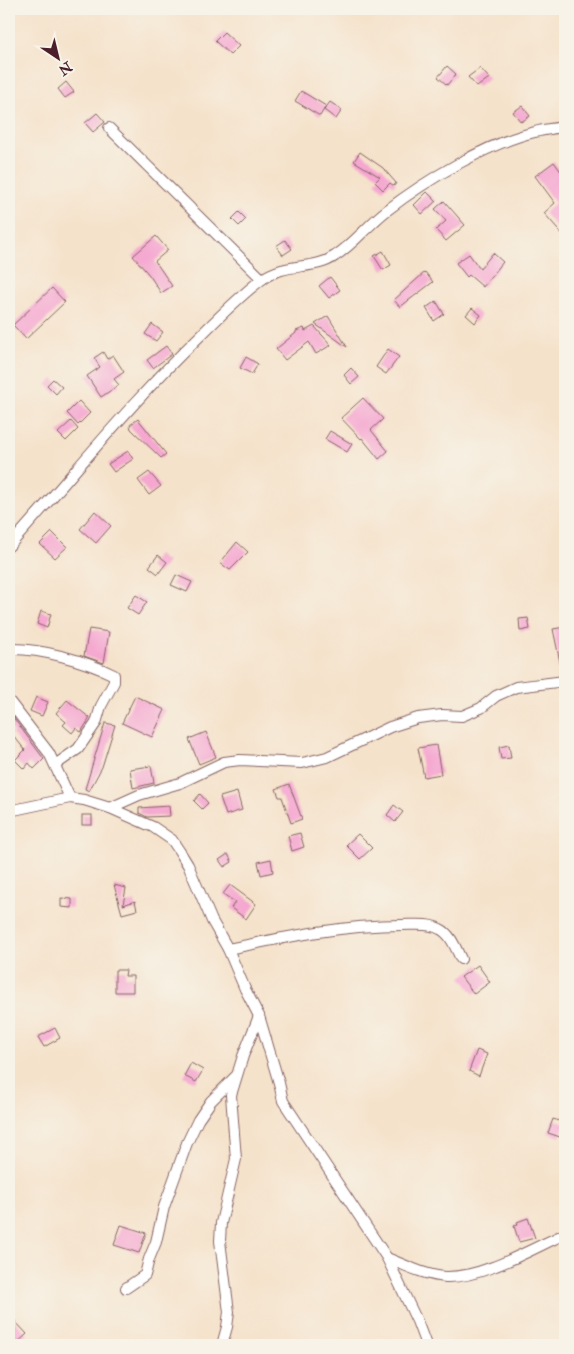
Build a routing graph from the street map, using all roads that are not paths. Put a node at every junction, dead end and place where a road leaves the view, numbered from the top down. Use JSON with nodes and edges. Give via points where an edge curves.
{"nodes":[{"id":1,"x":565,"y":126,"type":"edge"},
{"id":2,"x":109,"y":128,"type":"dead end"},
{"id":3,"x":262,"y":279,"type":"junction"},
{"id":4,"x":9,"y":546,"type":"edge"},
{"id":5,"x":9,"y":649,"type":"edge"},
{"id":6,"x":565,"y":681,"type":"edge"},
{"id":7,"x":9,"y":700,"type":"edge"},
{"id":8,"x":55,"y":765,"type":"junction"},
{"id":9,"x":70,"y":798,"type":"junction"},
{"id":10,"x":110,"y":808,"type":"junction"},
{"id":11,"x":9,"y":811,"type":"edge"},
{"id":12,"x":228,"y":949,"type":"junction"},
{"id":13,"x":462,"y":959,"type":"dead end"},
{"id":14,"x":259,"y":1016,"type":"junction"},
{"id":15,"x":237,"y":1074,"type":"junction"},
{"id":16,"x":565,"y":1234,"type":"edge"},
{"id":17,"x":386,"y":1258,"type":"junction"},
{"id":18,"x":126,"y":1288,"type":"dead end"},
{"id":19,"x":222,"y":1345,"type":"edge"},
{"id":20,"x":426,"y":1345,"type":"edge"}],
"edges":[{"from":1,"to":3,"type":"street","via":[[535,132],[480,153],[423,185],[385,212],[335,256],[323,262],[273,272]]},
{"from":2,"to":3,"type":"street"},
{"from":3,"to":4,"type":"street","via":[[168,366]]},
{"from":5,"to":8,"type":"street","via":[[26,648],[114,674],[114,682],[96,723],[78,749]]},
{"from":6,"to":10,"type":"street","via":[[516,687],[462,716],[418,718],[390,727],[327,757],[302,763],[224,762],[180,783]]},
{"from":7,"to":8,"type":"street"},
{"from":8,"to":9,"type":"street"},
{"from":9,"to":10,"type":"street"},
{"from":9,"to":11,"type":"street"},
{"from":10,"to":12,"type":"street","via":[[153,827],[172,840],[188,864],[212,921]]},
{"from":12,"to":13,"type":"street","via":[[301,934],[369,925],[414,925],[434,926],[442,930]]},
{"from":12,"to":14,"type":"street"},
{"from":14,"to":15,"type":"street"},
{"from":14,"to":17,"type":"street","via":[[283,1101]]},
{"from":15,"to":18,"type":"street","via":[[198,1120],[164,1207],[145,1275]]},
{"from":15,"to":19,"type":"street","via":[[231,1095],[236,1159],[221,1222],[228,1312]]},
{"from":16,"to":17,"type":"street","via":[[469,1275],[444,1277],[411,1269]]},
{"from":17,"to":20,"type":"street"}]}
